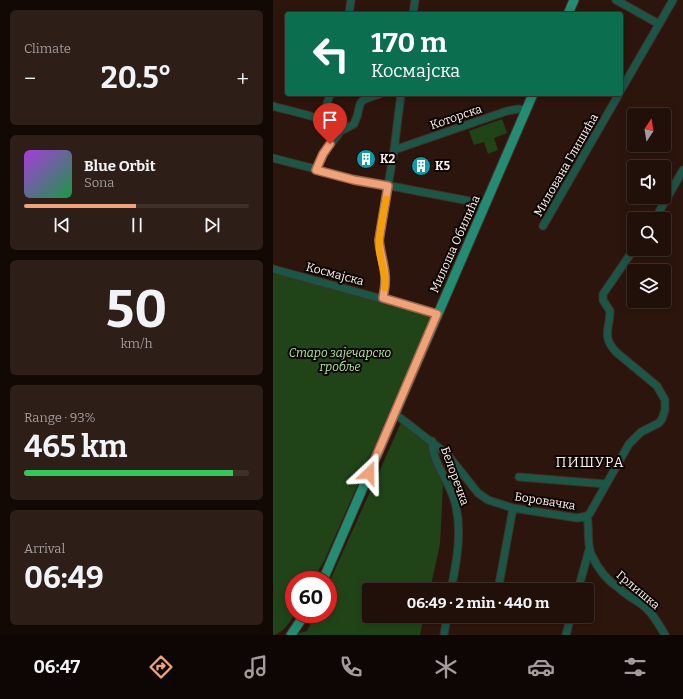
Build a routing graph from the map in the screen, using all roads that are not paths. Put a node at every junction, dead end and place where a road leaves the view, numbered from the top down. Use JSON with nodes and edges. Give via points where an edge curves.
{"nodes":[{"id":1,"x":349,"y":0,"type":"edge"},
{"id":2,"x":415,"y":0,"type":"edge"},
{"id":3,"x":574,"y":0,"type":"edge"},
{"id":4,"x":616,"y":0,"type":"edge"},
{"id":5,"x":673,"y":0,"type":"edge"},
{"id":6,"x":349,"y":12,"type":"edge"},
{"id":7,"x":413,"y":12,"type":"edge"},
{"id":8,"x":569,"y":12,"type":"edge"},
{"id":9,"x":659,"y":24,"type":"junction"},
{"id":10,"x":623,"y":87,"type":"edge"},
{"id":11,"x":329,"y":96,"type":"edge"},
{"id":12,"x":373,"y":96,"type":"edge"},
{"id":13,"x":401,"y":96,"type":"edge"},
{"id":14,"x":532,"y":96,"type":"edge"},
{"id":15,"x":618,"y":96,"type":"edge"},
{"id":16,"x":273,"y":106,"type":"edge"},
{"id":17,"x":526,"y":110,"type":"junction"},
{"id":18,"x":322,"y":120,"type":"junction"},
{"id":19,"x":339,"y":132,"type":"junction"},
{"id":20,"x":394,"y":150,"type":"junction"},
{"id":21,"x":273,"y":158,"type":"edge"},
{"id":22,"x":316,"y":170,"type":"junction"},
{"id":23,"x":683,"y":170,"type":"edge"},
{"id":24,"x":388,"y":186,"type":"junction"},
{"id":25,"x":485,"y":204,"type":"junction"},
{"id":26,"x":659,"y":212,"type":"edge"},
{"id":27,"x":543,"y":226,"type":"dead end"},
{"id":28,"x":629,"y":256,"type":"edge"},
{"id":29,"x":273,"y":269,"type":"edge"},
{"id":30,"x":383,"y":298,"type":"junction"},
{"id":31,"x":437,"y":314,"type":"junction"},
{"id":32,"x":395,"y":413,"type":"junction"},
{"id":33,"x":432,"y":441,"type":"junction"},
{"id":34,"x":519,"y":477,"type":"dead end"},
{"id":35,"x":606,"y":484,"type":"junction"},
{"id":36,"x":513,"y":508,"type":"junction"},
{"id":37,"x":587,"y":516,"type":"junction"},
{"id":38,"x":590,"y":548,"type":"junction"},
{"id":39,"x":327,"y":571,"type":"edge"},
{"id":40,"x":452,"y":583,"type":"edge"},
{"id":41,"x":499,"y":583,"type":"edge"},
{"id":42,"x":580,"y":583,"type":"edge"},
{"id":43,"x":299,"y":623,"type":"edge"},
{"id":44,"x":302,"y":623,"type":"edge"},
{"id":45,"x":446,"y":623,"type":"edge"},
{"id":46,"x":569,"y":623,"type":"edge"},
{"id":47,"x":291,"y":635,"type":"edge"},
{"id":48,"x":295,"y":635,"type":"edge"},
{"id":49,"x":444,"y":635,"type":"edge"},
{"id":50,"x":566,"y":635,"type":"edge"},
{"id":51,"x":665,"y":635,"type":"edge"}],
"edges":[{"from":1,"to":6,"type":"street"},
{"from":2,"to":7,"type":"street"},
{"from":3,"to":8,"type":"main road"},
{"from":4,"to":9,"type":"street"},
{"from":5,"to":9,"type":"street"},
{"from":9,"to":10,"type":"street"},
{"from":11,"to":18,"type":"street"},
{"from":12,"to":19,"type":"street","via":[[363,99],[360,103],[354,124]]},
{"from":13,"to":20,"type":"street"},
{"from":14,"to":17,"type":"main road","name":"Милоша Обилића"},
{"from":15,"to":27,"type":"street","name":"Милована Глишића"},
{"from":16,"to":18,"type":"street"},
{"from":17,"to":20,"type":"street","name":"Которска","via":[[507,111]]},
{"from":17,"to":25,"type":"main road","name":"Милоша Обилића"},
{"from":18,"to":19,"type":"street","via":[[336,127]]},
{"from":19,"to":22,"type":"street"},
{"from":20,"to":24,"type":"street"},
{"from":21,"to":22,"type":"street"},
{"from":22,"to":24,"type":"street"},
{"from":23,"to":26,"type":"street"},
{"from":24,"to":25,"type":"street"},
{"from":24,"to":30,"type":"street","via":[[379,240],[385,274]]},
{"from":25,"to":31,"type":"main road","name":"Милоша Обилића"},
{"from":28,"to":35,"type":"street","name":"Боровачка","via":[[603,294],[603,300],[610,311],[608,339],[616,352],[657,386],[665,400],[665,410],[659,423],[641,432],[629,444]]},
{"from":29,"to":30,"type":"street","name":"Космајска"},
{"from":30,"to":31,"type":"street","name":"Космајска"},
{"from":31,"to":32,"type":"main road","name":"Милоша Обилића"},
{"from":32,"to":33,"type":"street","name":"Боровачка"},
{"from":32,"to":39,"type":"main road","name":"Милоша Обилића"},
{"from":33,"to":36,"type":"street","name":"Боровачка","via":[[447,454],[484,498]]},
{"from":33,"to":40,"type":"street","name":"Белоречка","via":[[457,512],[458,538]]},
{"from":34,"to":35,"type":"street"},
{"from":35,"to":37,"type":"street","name":"Боровачка"},
{"from":36,"to":37,"type":"street","name":"Боровачка","via":[[577,518]]},
{"from":36,"to":41,"type":"street"},
{"from":37,"to":38,"type":"street","name":"Грлишка"},
{"from":38,"to":42,"type":"street"},
{"from":38,"to":51,"type":"street","name":"Грлишка","via":[[596,564],[606,577],[647,609]]},
{"from":43,"to":47,"type":"main road"},
{"from":44,"to":48,"type":"main road"},
{"from":45,"to":49,"type":"street"},
{"from":46,"to":50,"type":"street"}]}
